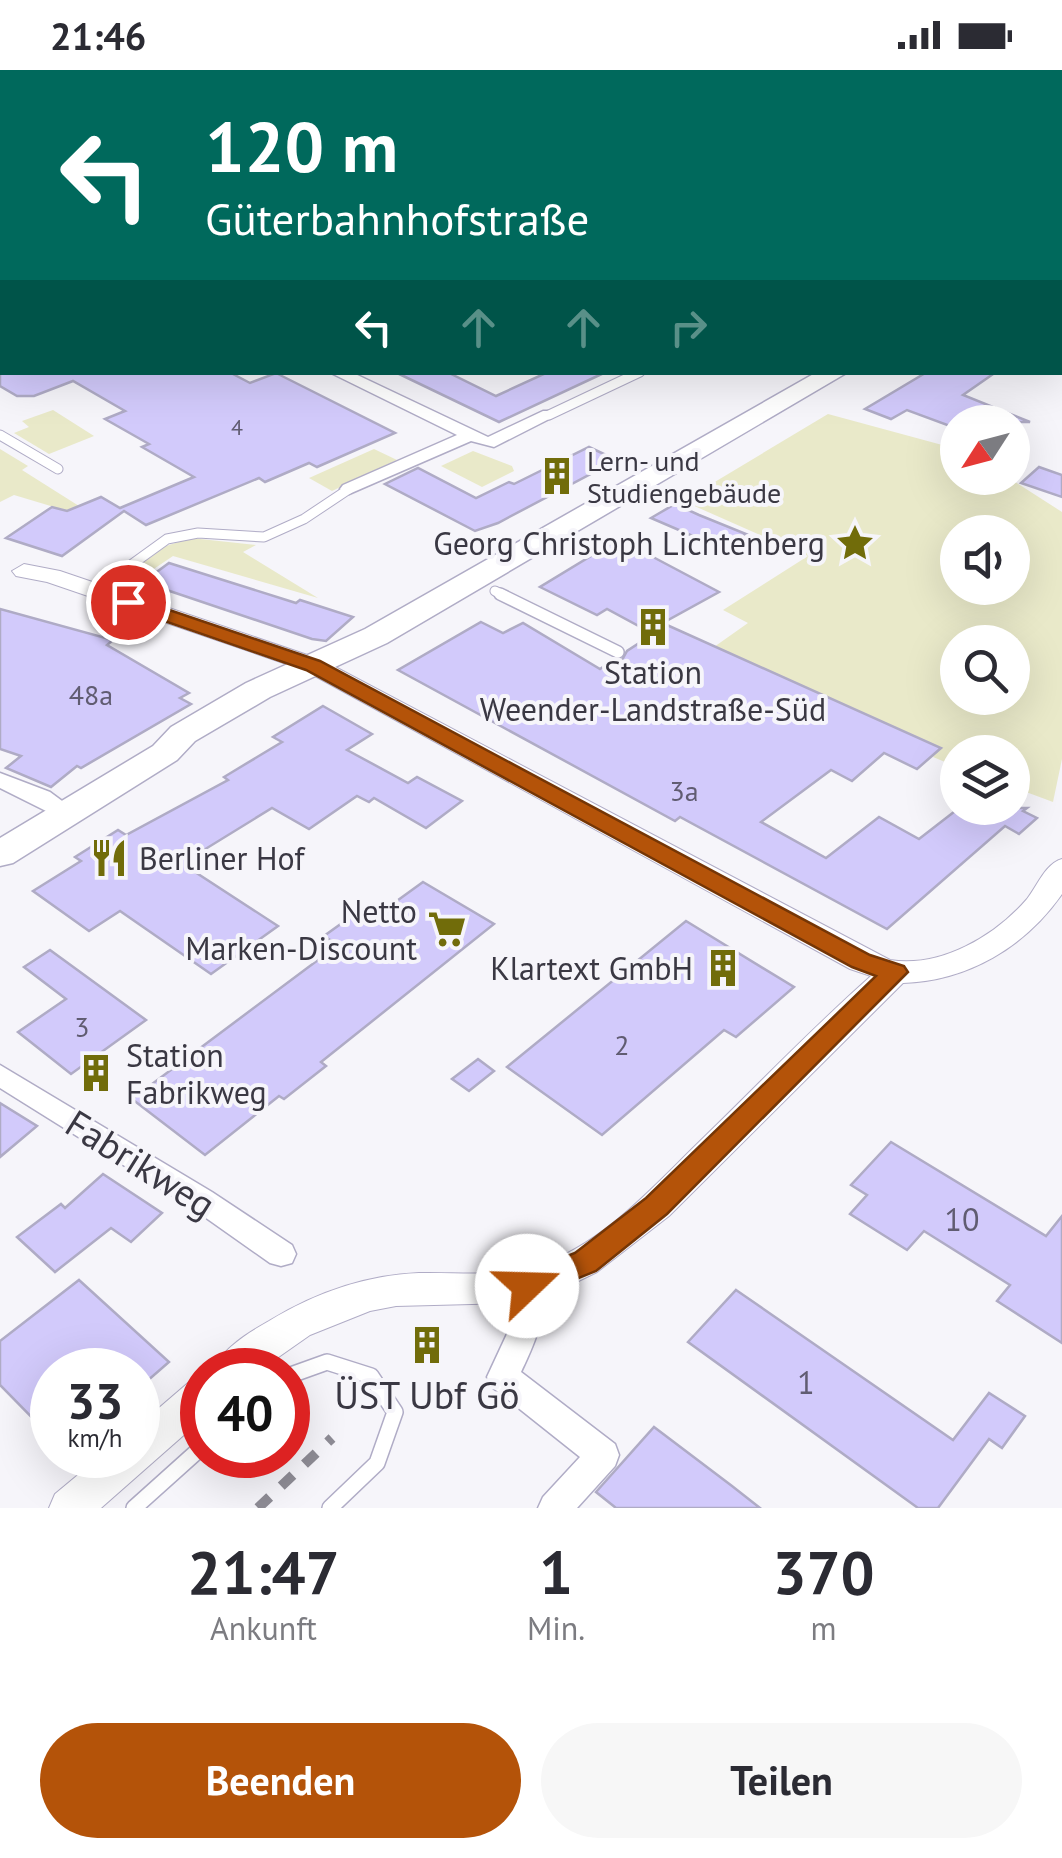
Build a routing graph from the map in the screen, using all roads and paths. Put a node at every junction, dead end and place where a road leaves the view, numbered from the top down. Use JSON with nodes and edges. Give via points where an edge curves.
{"nodes":[{"id":1,"x":344,"y":375,"type":"edge"},
{"id":2,"x":634,"y":375,"type":"edge"},
{"id":3,"x":831,"y":375,"type":"edge"},
{"id":4,"x":862,"y":375,"type":"edge"},
{"id":5,"x":550,"y":415,"type":"joint"},
{"id":6,"x":0,"y":435,"type":"edge"},
{"id":7,"x":470,"y":435,"type":"junction"},
{"id":8,"x":58,"y":469,"type":"dead end"},
{"id":9,"x":349,"y":489,"type":"joint"},
{"id":10,"x":12,"y":567,"type":"edge"},
{"id":11,"x":495,"y":590,"type":"junction"},
{"id":12,"x":95,"y":591,"type":"junction"},
{"id":13,"x":618,"y":652,"type":"dead end"},
{"id":14,"x":317,"y":670,"type":"junction"},
{"id":15,"x":0,"y":780,"type":"edge"},
{"id":16,"x":66,"y":812,"type":"junction"},
{"id":17,"x":0,"y":854,"type":"edge"},
{"id":18,"x":1062,"y":870,"type":"edge"},
{"id":19,"x":895,"y":972,"type":"junction"},
{"id":20,"x":0,"y":1074,"type":"edge"},
{"id":21,"x":280,"y":1254,"type":"dead end"},
{"id":22,"x":527,"y":1286,"type":"junction"},
{"id":23,"x":261,"y":1348,"type":"edge"},
{"id":24,"x":310,"y":1368,"type":"edge"},
{"id":25,"x":180,"y":1414,"type":"edge"},
{"id":26,"x":160,"y":1431,"type":"edge"},
{"id":27,"x":180,"y":1467,"type":"edge"},
{"id":28,"x":105,"y":1478,"type":"edge"},
{"id":29,"x":70,"y":1508,"type":"edge"},
{"id":30,"x":134,"y":1508,"type":"edge"},
{"id":31,"x":330,"y":1508,"type":"edge"},
{"id":32,"x":555,"y":1508,"type":"edge"}],
"edges":[{"from":1,"to":7,"type":"street"},
{"from":2,"to":5,"type":"lane"},
{"from":3,"to":14,"type":"main road"},
{"from":4,"to":11,"type":"main road"},
{"from":5,"to":7,"type":"street","via":[[488,443]]},
{"from":6,"to":8,"type":"lane"},
{"from":7,"to":9,"type":"street"},
{"from":9,"to":12,"type":"lane","via":[[337,502],[258,538],[177,536]]},
{"from":10,"to":12,"type":"street"},
{"from":10,"to":14,"type":"street"},
{"from":11,"to":13,"type":"lane"},
{"from":11,"to":14,"type":"main road","via":[[398,648]]},
{"from":12,"to":14,"type":"street"},
{"from":14,"to":16,"type":"main road","via":[[287,696],[202,746],[165,753]]},
{"from":14,"to":19,"type":"street","via":[[861,961]]},
{"from":15,"to":16,"type":"street"},
{"from":16,"to":17,"type":"main road"},
{"from":18,"to":19,"type":"street","via":[[1030,911],[981,952],[932,971]]},
{"from":19,"to":22,"type":"street","via":[[656,1206],[586,1262]]},
{"from":20,"to":21,"type":"street","name":"Fabrikweg"},
{"from":22,"to":23,"type":"street","via":[[420,1288],[350,1300]]},
{"from":22,"to":32,"type":"street","via":[[522,1334],[503,1377],[603,1455]]},
{"from":24,"to":31,"type":"lane","via":[[327,1362],[371,1376],[395,1412],[377,1463]]},
{"from":25,"to":26,"type":"street"},
{"from":27,"to":30,"type":"lane"},
{"from":28,"to":29,"type":"street"}]}
